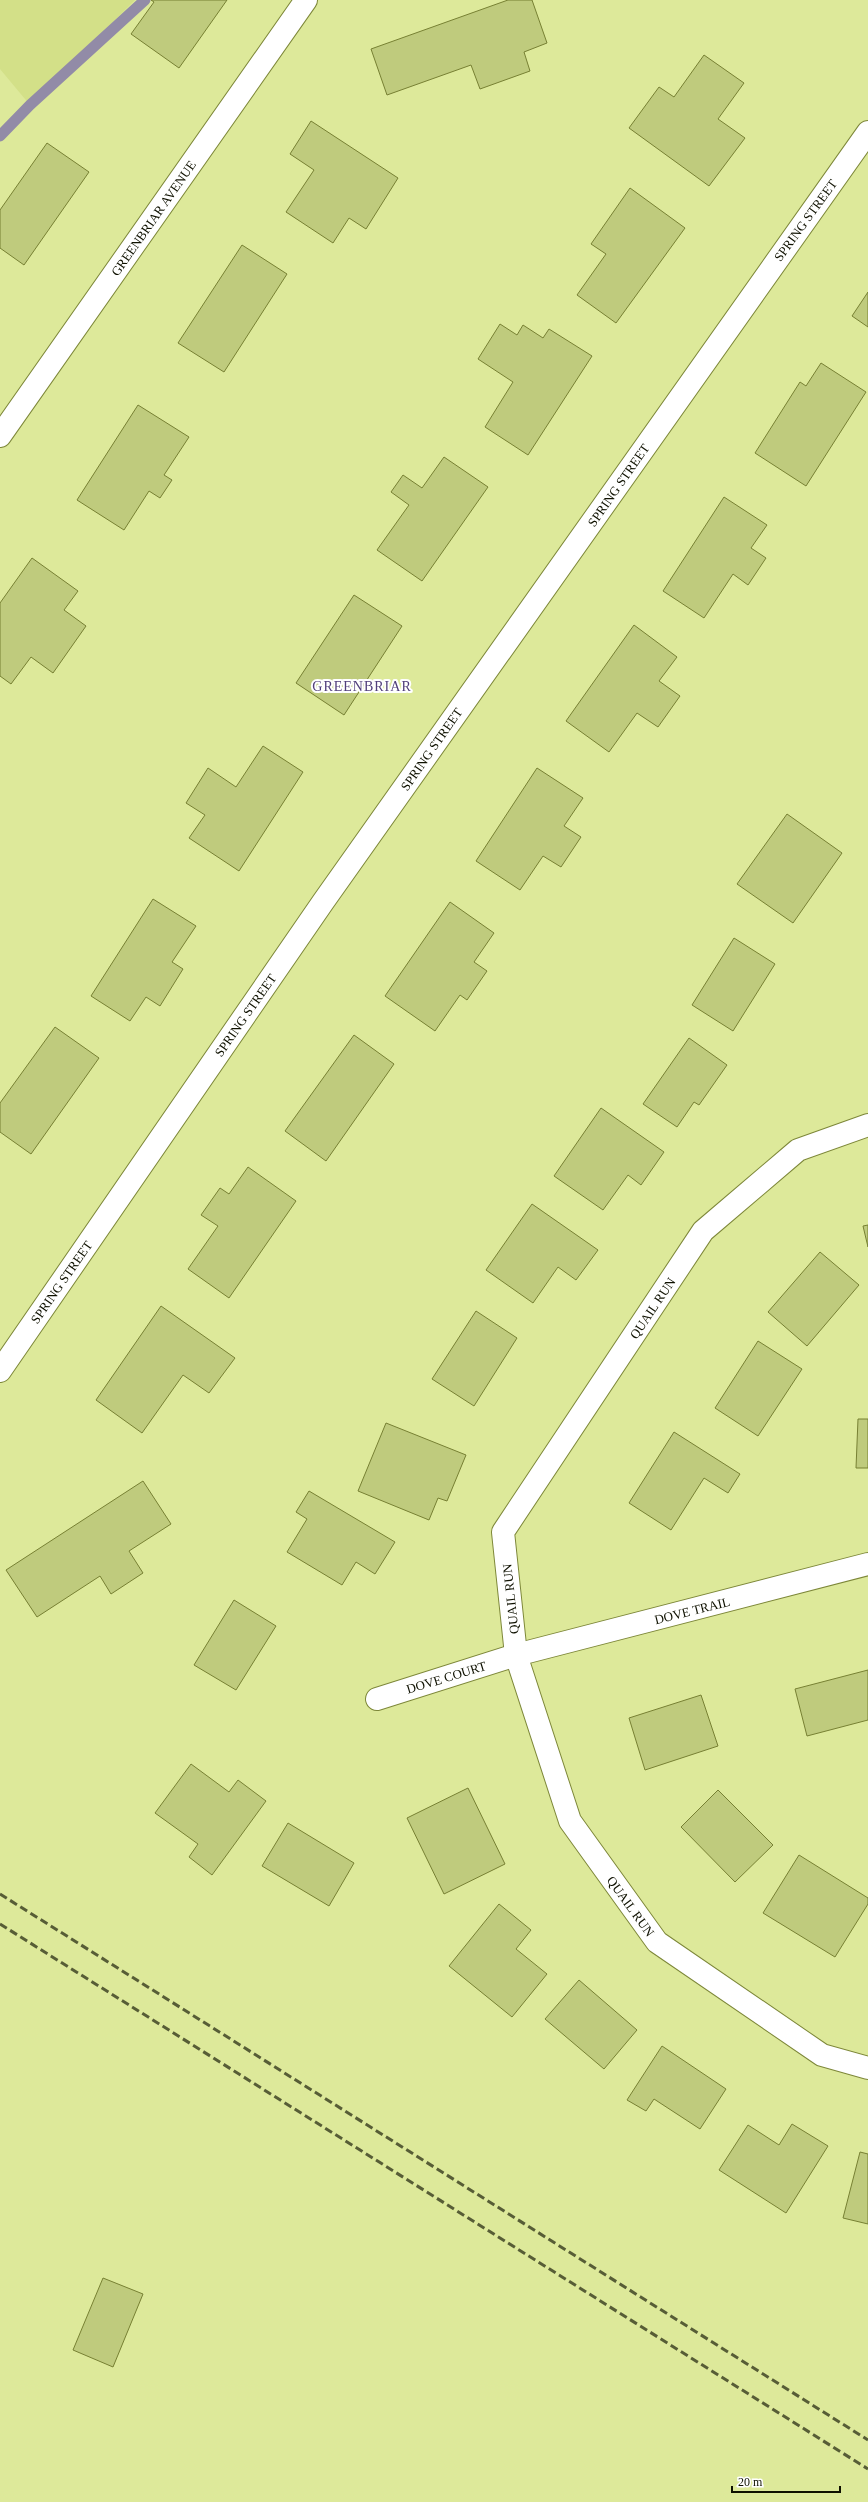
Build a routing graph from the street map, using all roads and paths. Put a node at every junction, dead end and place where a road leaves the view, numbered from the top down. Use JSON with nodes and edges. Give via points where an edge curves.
{"nodes":[{"id":1,"x":306,"y":0,"type":"edge"},
{"id":2,"x":868,"y":132,"type":"edge"},
{"id":3,"x":0,"y":436,"type":"edge"},
{"id":4,"x":868,"y":1125,"type":"edge"},
{"id":5,"x":0,"y":1371,"type":"edge"},
{"id":6,"x":868,"y":1564,"type":"edge"},
{"id":7,"x":516,"y":1655,"type":"junction"},
{"id":8,"x":376,"y":1699,"type":"dead end"},
{"id":9,"x":868,"y":2068,"type":"edge"}],
"edges":[{"from":1,"to":3,"type":"street","name":"GREENBRIAR AVENUE"},
{"from":2,"to":5,"type":"street","name":"SPRING STREET","via":[[323,902]]},
{"from":4,"to":7,"type":"street","name":"QUAIL RUN","via":[[798,1150],[703,1231],[503,1532]]},
{"from":6,"to":7,"type":"street","name":"DOVE TRAIL"},
{"from":7,"to":8,"type":"street","name":"DOVE COURT"},
{"from":7,"to":9,"type":"street","name":"QUAIL RUN","via":[[570,1821],[657,1942],[822,2055]]}]}
